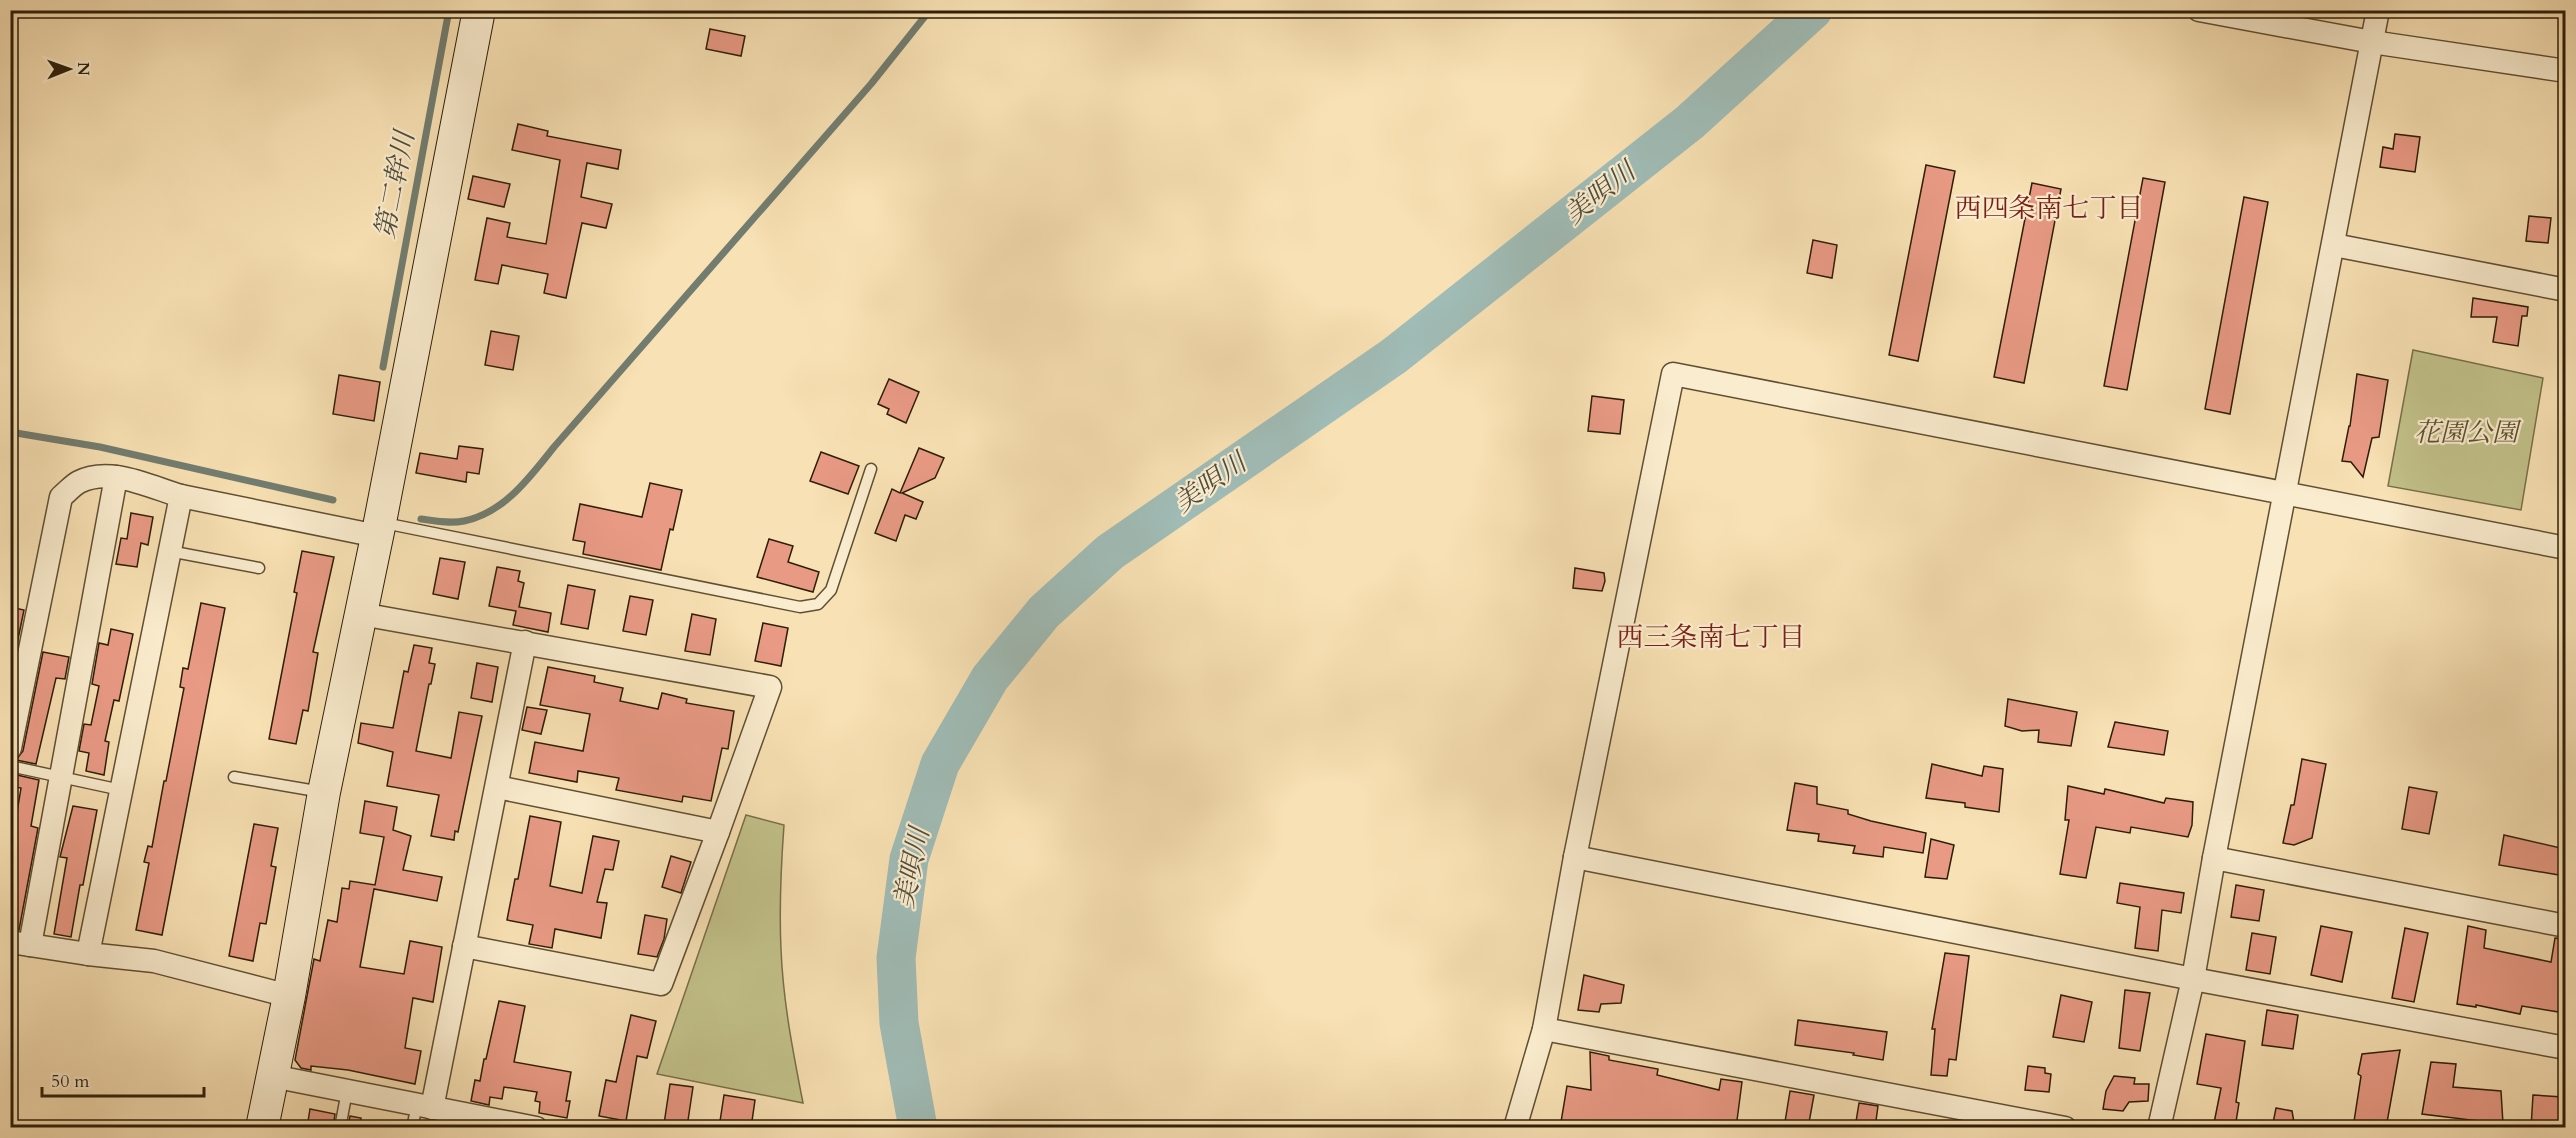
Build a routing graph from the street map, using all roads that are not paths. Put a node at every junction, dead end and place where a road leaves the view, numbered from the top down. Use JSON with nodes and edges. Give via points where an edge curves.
{"nodes":[{"id":1,"x":479,"y":10,"type":"edge"},
{"id":2,"x":2199,"y":10,"type":"edge"},
{"id":3,"x":2378,"y":10,"type":"edge"},
{"id":4,"x":2372,"y":42,"type":"junction"},
{"id":5,"x":2565,"y":71,"type":"edge"},
{"id":6,"x":2334,"y":245,"type":"junction"},
{"id":7,"x":2565,"y":290,"type":"edge"},
{"id":8,"x":871,"y":468,"type":"dead end"},
{"id":9,"x":116,"y":477,"type":"junction"},
{"id":10,"x":2287,"y":492,"type":"junction"},
{"id":11,"x":180,"y":495,"type":"junction"},
{"id":12,"x":379,"y":529,"type":"junction"},
{"id":13,"x":2565,"y":548,"type":"edge"},
{"id":14,"x":169,"y":551,"type":"junction"},
{"id":15,"x":259,"y":568,"type":"dead end"},
{"id":16,"x":361,"y":614,"type":"junction"},
{"id":17,"x":525,"y":642,"type":"junction"},
{"id":18,"x":10,"y":748,"type":"edge"},
{"id":19,"x":10,"y":766,"type":"edge"},
{"id":20,"x":61,"y":777,"type":"junction"},
{"id":21,"x":234,"y":777,"type":"dead end"},
{"id":22,"x":497,"y":787,"type":"junction"},
{"id":23,"x":121,"y":790,"type":"junction"},
{"id":24,"x":324,"y":792,"type":"junction"},
{"id":25,"x":718,"y":832,"type":"junction"},
{"id":26,"x":1575,"y":857,"type":"junction"},
{"id":27,"x":2214,"y":858,"type":"junction"},
{"id":28,"x":2565,"y":926,"type":"edge"},
{"id":29,"x":20,"y":943,"type":"edge"},
{"id":30,"x":464,"y":946,"type":"junction"},
{"id":31,"x":88,"y":954,"type":"junction"},
{"id":32,"x":2193,"y":979,"type":"junction"},
{"id":33,"x":289,"y":996,"type":"junction"},
{"id":34,"x":1544,"y":1029,"type":"junction"},
{"id":35,"x":2565,"y":1048,"type":"edge"},
{"id":36,"x":272,"y":1076,"type":"junction"},
{"id":37,"x":346,"y":1091,"type":"junction"},
{"id":38,"x":425,"y":1107,"type":"junction"},
{"id":39,"x":490,"y":1123,"type":"edge"},
{"id":40,"x":262,"y":1128,"type":"edge"},
{"id":41,"x":340,"y":1128,"type":"edge"},
{"id":42,"x":412,"y":1128,"type":"edge"},
{"id":43,"x":536,"y":1128,"type":"edge"},
{"id":44,"x":1515,"y":1128,"type":"edge"},
{"id":45,"x":2066,"y":1128,"type":"edge"},
{"id":46,"x":2159,"y":1128,"type":"edge"}],
"edges":[{"from":1,"to":12,"type":"street"},
{"from":2,"to":4,"type":"street"},
{"from":3,"to":4,"type":"street"},
{"from":4,"to":5,"type":"street"},
{"from":4,"to":6,"type":"street"},
{"from":6,"to":7,"type":"street"},
{"from":6,"to":10,"type":"street"},
{"from":8,"to":12,"type":"lane","via":[[831,590],[818,604],[800,607]]},
{"from":9,"to":11,"type":"street"},
{"from":9,"to":18,"type":"street","via":[[100,475],[79,482],[61,497]]},
{"from":9,"to":20,"type":"street"},
{"from":10,"to":13,"type":"street"},
{"from":10,"to":26,"type":"street","via":[[1673,374]]},
{"from":10,"to":27,"type":"street"},
{"from":11,"to":12,"type":"street"},
{"from":11,"to":14,"type":"street"},
{"from":12,"to":16,"type":"street"},
{"from":14,"to":15,"type":"lane"},
{"from":14,"to":23,"type":"street"},
{"from":16,"to":17,"type":"street"},
{"from":16,"to":24,"type":"street"},
{"from":17,"to":22,"type":"street"},
{"from":17,"to":25,"type":"street","via":[[770,687]]},
{"from":19,"to":20,"type":"lane"},
{"from":20,"to":23,"type":"lane"},
{"from":20,"to":29,"type":"street"},
{"from":21,"to":24,"type":"lane"},
{"from":22,"to":25,"type":"street"},
{"from":22,"to":30,"type":"street"},
{"from":23,"to":31,"type":"street"},
{"from":24,"to":33,"type":"street"},
{"from":25,"to":30,"type":"street","via":[[661,984]]},
{"from":26,"to":32,"type":"street"},
{"from":26,"to":34,"type":"street"},
{"from":27,"to":28,"type":"street"},
{"from":27,"to":32,"type":"street"},
{"from":29,"to":31,"type":"street"},
{"from":30,"to":38,"type":"street"},
{"from":31,"to":33,"type":"street","via":[[154,961]]},
{"from":32,"to":35,"type":"street"},
{"from":32,"to":46,"type":"street"},
{"from":33,"to":36,"type":"street"},
{"from":34,"to":44,"type":"street"},
{"from":34,"to":45,"type":"street"},
{"from":36,"to":37,"type":"street"},
{"from":36,"to":40,"type":"street"},
{"from":37,"to":38,"type":"street"},
{"from":37,"to":41,"type":"lane"},
{"from":38,"to":39,"type":"street"},
{"from":38,"to":42,"type":"lane"},
{"from":39,"to":43,"type":"street"}]}
